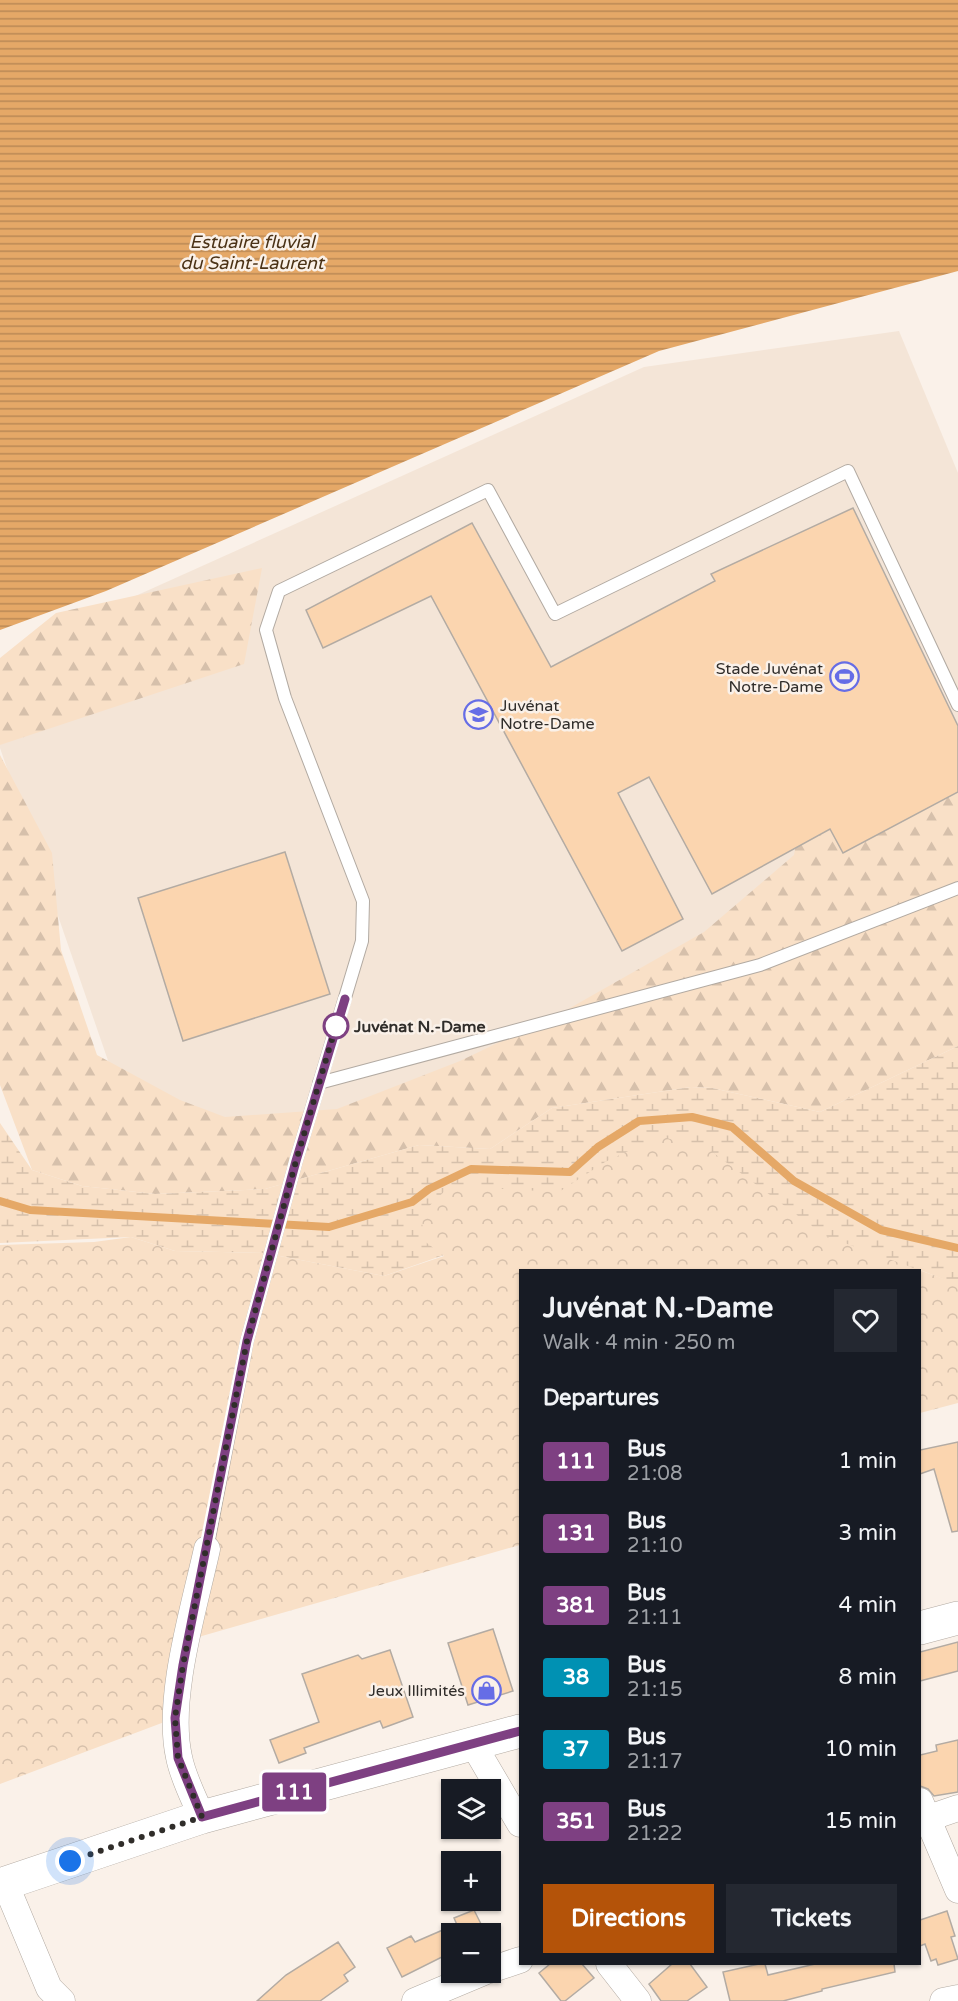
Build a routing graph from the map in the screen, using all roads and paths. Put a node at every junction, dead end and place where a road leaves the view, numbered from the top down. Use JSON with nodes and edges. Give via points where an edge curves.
{"nodes":[{"id":1,"x":958,"y":705,"type":"edge"},
{"id":2,"x":958,"y":888,"type":"edge"},
{"id":3,"x":319,"y":1083,"type":"junction"},
{"id":4,"x":207,"y":1549,"type":"joint"},
{"id":5,"x":958,"y":1618,"type":"edge"},
{"id":6,"x":921,"y":1628,"type":"edge"},
{"id":7,"x":519,"y":1731,"type":"edge"},
{"id":8,"x":473,"y":1744,"type":"junction"},
{"id":9,"x":958,"y":1808,"type":"edge"},
{"id":10,"x":922,"y":1814,"type":"edge"},
{"id":11,"x":202,"y":1817,"type":"junction"},
{"id":12,"x":519,"y":1822,"type":"edge"},
{"id":13,"x":2,"y":1884,"type":"edge"},
{"id":14,"x":958,"y":1890,"type":"edge"},
{"id":15,"x":519,"y":1960,"type":"edge"},
{"id":16,"x":610,"y":1965,"type":"edge"},
{"id":17,"x":501,"y":1966,"type":"edge"},
{"id":18,"x":458,"y":1983,"type":"edge"},
{"id":19,"x":958,"y":1998,"type":"edge"},
{"id":20,"x":62,"y":2001,"type":"edge"},
{"id":21,"x":415,"y":2001,"type":"edge"},
{"id":22,"x":637,"y":2001,"type":"edge"},
{"id":23,"x":943,"y":2001,"type":"edge"}],
"edges":[{"from":1,"to":3,"type":"lane","via":[[848,471],[555,614],[488,490],[279,591],[266,630],[285,698],[363,901],[362,941]]},
{"from":2,"to":3,"type":"lane","via":[[760,965]]},
{"from":3,"to":4,"type":"lane","via":[[247,1341]]},
{"from":4,"to":11,"type":"street","via":[[175,1718],[178,1758]]},
{"from":5,"to":6,"type":"street"},
{"from":7,"to":8,"type":"street"},
{"from":8,"to":11,"type":"street"},
{"from":8,"to":12,"type":"street"},
{"from":9,"to":10,"type":"street"},
{"from":10,"to":14,"type":"street"},
{"from":11,"to":13,"type":"street"},
{"from":13,"to":20,"type":"street","via":[[49,1988]]},
{"from":15,"to":17,"type":"street"},
{"from":16,"to":22,"type":"street"},
{"from":18,"to":21,"type":"street"},
{"from":19,"to":23,"type":"street"}]}
